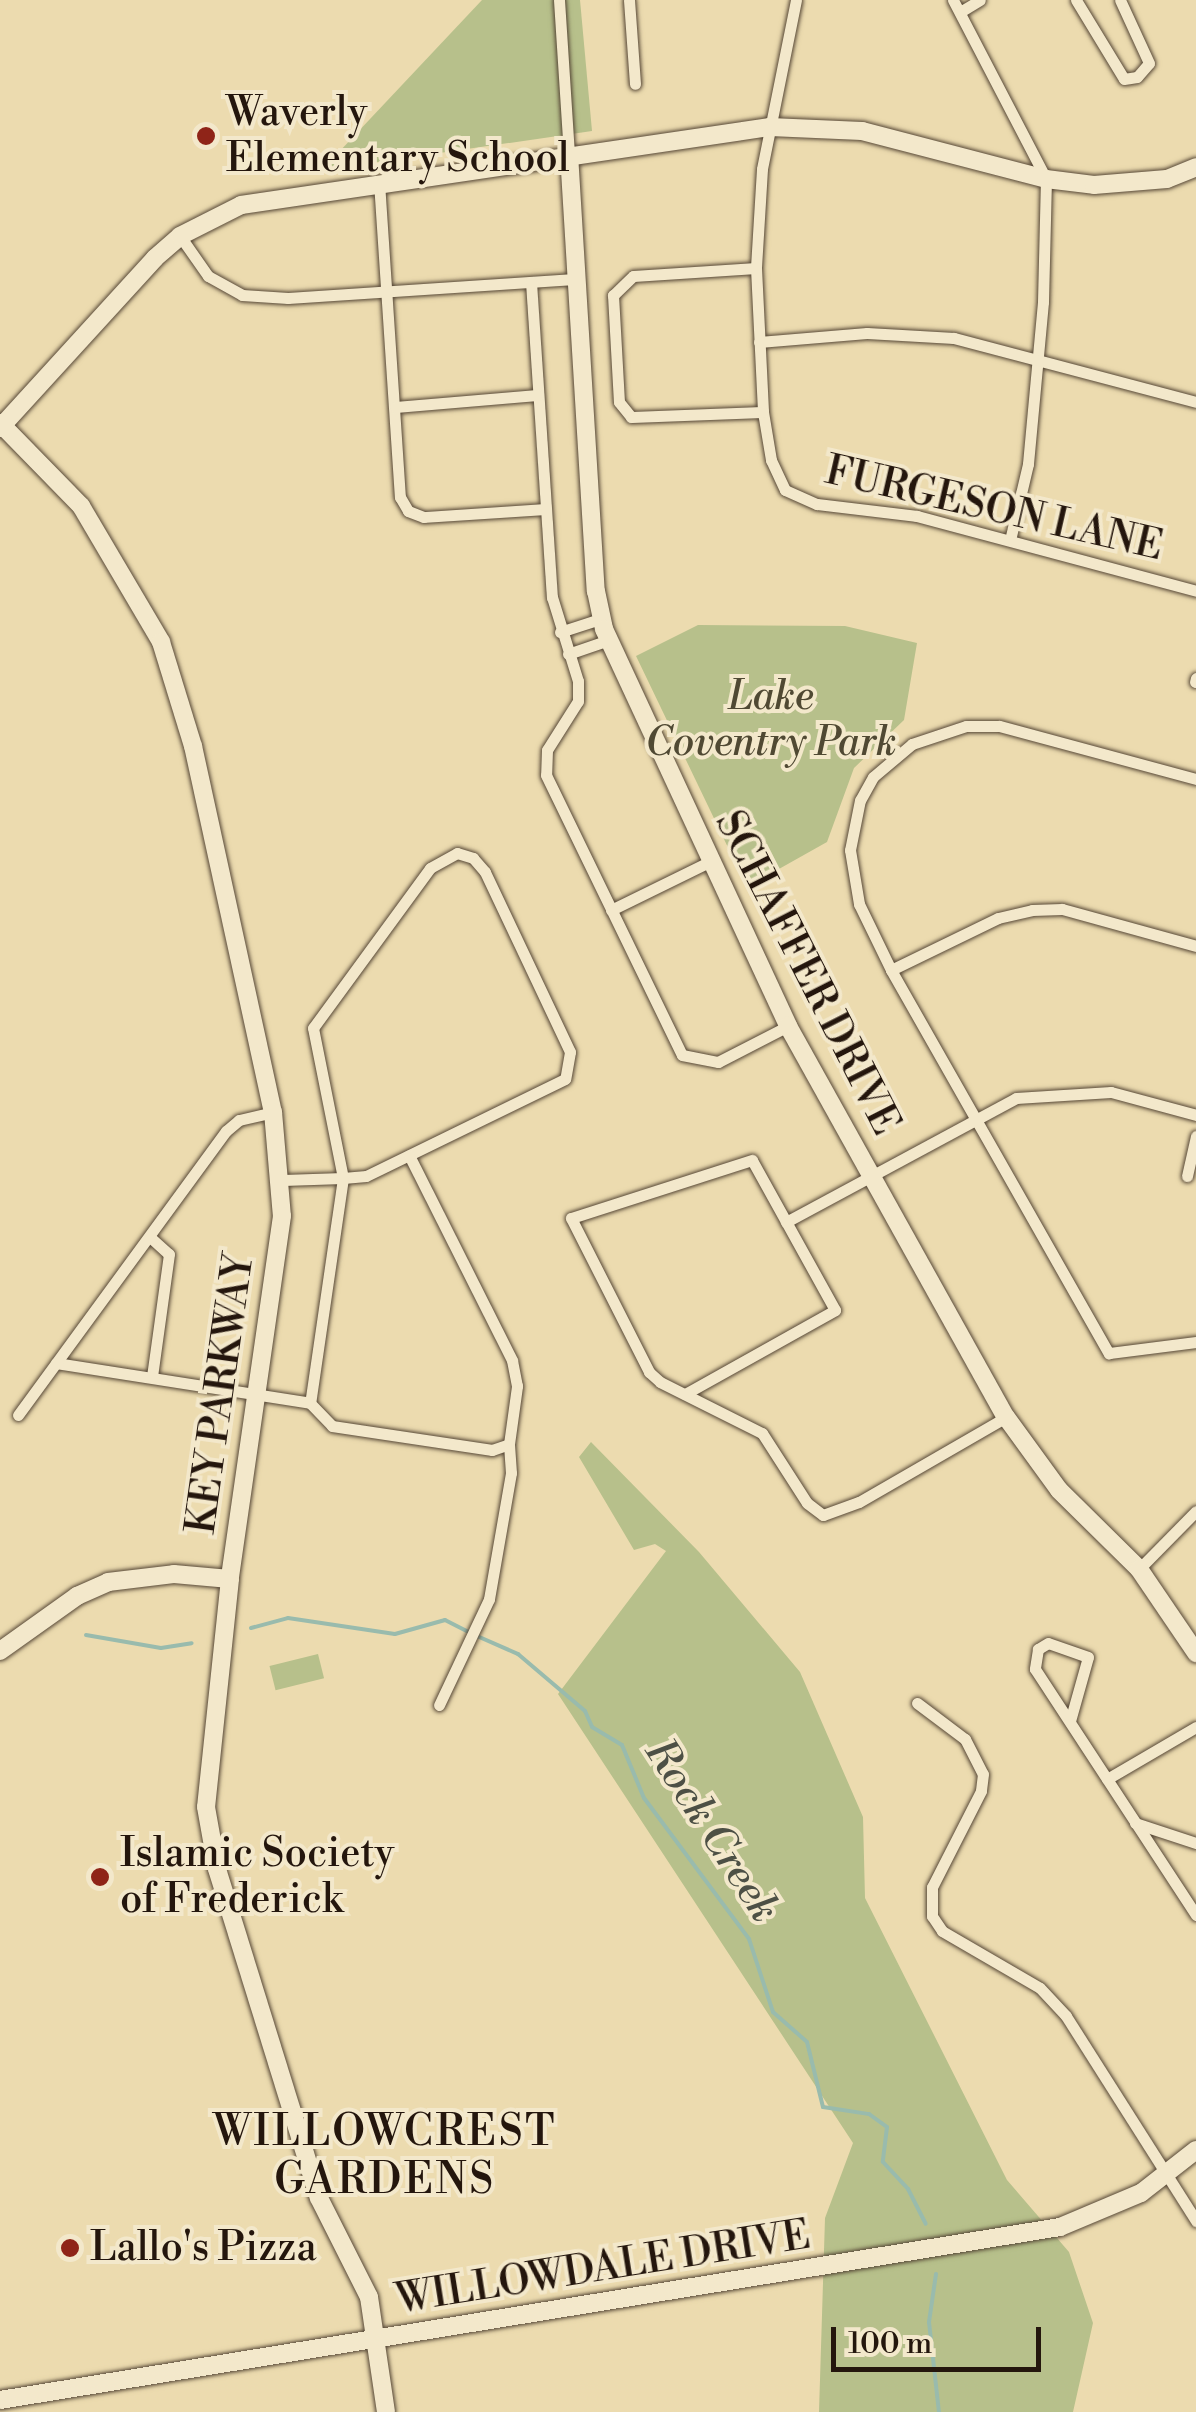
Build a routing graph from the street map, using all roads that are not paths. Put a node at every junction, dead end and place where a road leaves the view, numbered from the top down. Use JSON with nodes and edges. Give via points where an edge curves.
{"nodes":[{"id":1,"x":559,"y":0,"type":"edge"},
{"id":2,"x":629,"y":0,"type":"edge"},
{"id":3,"x":796,"y":0,"type":"edge"},
{"id":4,"x":952,"y":0,"type":"edge"},
{"id":5,"x":980,"y":0,"type":"edge"},
{"id":6,"x":1076,"y":0,"type":"edge"},
{"id":7,"x":1120,"y":0,"type":"edge"},
{"id":8,"x":960,"y":12,"type":"junction"},
{"id":9,"x":635,"y":84,"type":"dead end"},
{"id":10,"x":770,"y":127,"type":"junction"},
{"id":11,"x":569,"y":154,"type":"junction"},
{"id":12,"x":1196,"y":167,"type":"edge"},
{"id":13,"x":1046,"y":179,"type":"junction"},
{"id":14,"x":380,"y":182,"type":"junction"},
{"id":15,"x":180,"y":236,"type":"junction"},
{"id":16,"x":756,"y":268,"type":"junction"},
{"id":17,"x":574,"y":279,"type":"junction"},
{"id":18,"x":531,"y":282,"type":"junction"},
{"id":19,"x":388,"y":293,"type":"junction"},
{"id":20,"x":760,"y":342,"type":"junction"},
{"id":21,"x":1036,"y":358,"type":"junction"},
{"id":22,"x":538,"y":395,"type":"junction"},
{"id":23,"x":1196,"y":401,"type":"edge"},
{"id":24,"x":395,"y":406,"type":"junction"},
{"id":25,"x":762,"y":412,"type":"junction"},
{"id":26,"x":1,"y":426,"type":"edge"},
{"id":27,"x":544,"y":509,"type":"junction"},
{"id":28,"x":1010,"y":540,"type":"junction"},
{"id":29,"x":1196,"y":591,"type":"edge"},
{"id":30,"x":600,"y":620,"type":"junction"},
{"id":31,"x":560,"y":632,"type":"junction"},
{"id":32,"x":609,"y":640,"type":"junction"},
{"id":33,"x":568,"y":654,"type":"junction"},
{"id":34,"x":1196,"y":779,"type":"edge"},
{"id":35,"x":709,"y":862,"type":"junction"},
{"id":36,"x":610,"y":910,"type":"junction"},
{"id":37,"x":1196,"y":946,"type":"edge"},
{"id":38,"x":890,"y":970,"type":"junction"},
{"id":39,"x":788,"y":1026,"type":"junction"},
{"id":40,"x":273,"y":1112,"type":"junction"},
{"id":41,"x":1196,"y":1115,"type":"edge"},
{"id":42,"x":972,"y":1118,"type":"junction"},
{"id":43,"x":1196,"y":1136,"type":"edge"},
{"id":44,"x":409,"y":1156,"type":"junction"},
{"id":45,"x":871,"y":1176,"type":"junction"},
{"id":46,"x":1187,"y":1176,"type":"dead end"},
{"id":47,"x":344,"y":1178,"type":"junction"},
{"id":48,"x":283,"y":1180,"type":"junction"},
{"id":49,"x":786,"y":1222,"type":"junction"},
{"id":50,"x":151,"y":1238,"type":"junction"},
{"id":51,"x":1196,"y":1342,"type":"edge"},
{"id":52,"x":56,"y":1363,"type":"junction"},
{"id":53,"x":152,"y":1377,"type":"junction"},
{"id":54,"x":259,"y":1394,"type":"junction"},
{"id":55,"x":685,"y":1394,"type":"junction"},
{"id":56,"x":310,"y":1402,"type":"junction"},
{"id":57,"x":18,"y":1414,"type":"dead end"},
{"id":58,"x":1006,"y":1417,"type":"junction"},
{"id":59,"x":510,"y":1444,"type":"junction"},
{"id":60,"x":1196,"y":1511,"type":"edge"},
{"id":61,"x":1139,"y":1569,"type":"junction"},
{"id":62,"x":230,"y":1580,"type":"junction"},
{"id":63,"x":0,"y":1651,"type":"edge"},
{"id":64,"x":1196,"y":1653,"type":"edge"},
{"id":65,"x":917,"y":1703,"type":"dead end"},
{"id":66,"x":439,"y":1704,"type":"dead end"},
{"id":67,"x":1070,"y":1721,"type":"junction"},
{"id":68,"x":1196,"y":1727,"type":"edge"},
{"id":69,"x":1107,"y":1779,"type":"junction"},
{"id":70,"x":1136,"y":1823,"type":"junction"},
{"id":71,"x":1196,"y":1843,"type":"edge"},
{"id":72,"x":1196,"y":1915,"type":"edge"},
{"id":73,"x":1196,"y":2150,"type":"edge"},
{"id":74,"x":1168,"y":2174,"type":"junction"},
{"id":75,"x":1196,"y":2222,"type":"edge"},
{"id":76,"x":379,"y":2339,"type":"junction"},
{"id":77,"x":0,"y":2400,"type":"edge"},
{"id":78,"x":386,"y":2412,"type":"edge"}],
"edges":[{"from":1,"to":11,"type":"street","name":"SCHAFFER DRIVE"},
{"from":2,"to":9,"type":"street"},
{"from":3,"to":10,"type":"street","name":"FURGESON LANE"},
{"from":4,"to":8,"type":"street"},
{"from":5,"to":8,"type":"street"},
{"from":6,"to":7,"type":"street","via":[[1124,79],[1137,77],[1150,63]]},
{"from":8,"to":13,"type":"street"},
{"from":10,"to":11,"type":"street"},
{"from":10,"to":13,"type":"street","via":[[862,131]]},
{"from":10,"to":16,"type":"street","name":"FURGESON LANE"},
{"from":11,"to":14,"type":"street"},
{"from":11,"to":17,"type":"street","name":"SCHAFFER DRIVE"},
{"from":12,"to":13,"type":"street","via":[[1134,183]]},
{"from":13,"to":21,"type":"street"},
{"from":14,"to":15,"type":"street","via":[[241,205]]},
{"from":14,"to":19,"type":"street"},
{"from":15,"to":19,"type":"street","via":[[208,276],[242,295]]},
{"from":15,"to":26,"type":"street"},
{"from":16,"to":20,"type":"street","name":"FURGESON LANE"},
{"from":16,"to":25,"type":"street","via":[[633,276],[613,294],[620,402],[631,416]]},
{"from":17,"to":18,"type":"street"},
{"from":17,"to":30,"type":"street","name":"SCHAFFER DRIVE"},
{"from":18,"to":19,"type":"street"},
{"from":18,"to":22,"type":"street"},
{"from":19,"to":24,"type":"street"},
{"from":20,"to":21,"type":"street","via":[[867,333],[954,338]]},
{"from":20,"to":25,"type":"street","name":"FURGESON LANE"},
{"from":21,"to":23,"type":"street"},
{"from":21,"to":28,"type":"street","via":[[1025,499]]},
{"from":22,"to":24,"type":"street"},
{"from":22,"to":27,"type":"street"},
{"from":24,"to":27,"type":"street","via":[[400,496],[408,511],[424,517]]},
{"from":25,"to":28,"type":"street","name":"FURGESON LANE","via":[[785,490],[817,504],[916,516]]},
{"from":26,"to":40,"type":"street","name":"KEY PARKWAY","via":[[81,506],[161,642],[193,746]]},
{"from":27,"to":31,"type":"street"},
{"from":28,"to":29,"type":"street","name":"FURGESON LANE"},
{"from":30,"to":31,"type":"street"},
{"from":30,"to":32,"type":"street","name":"SCHAFFER DRIVE"},
{"from":31,"to":33,"type":"street"},
{"from":32,"to":33,"type":"street"},
{"from":32,"to":35,"type":"street","name":"SCHAFFER DRIVE"},
{"from":33,"to":36,"type":"street","via":[[578,701],[548,750],[546,774]]},
{"from":34,"to":38,"type":"street","via":[[999,726],[966,726],[912,744],[873,777],[860,800],[850,850],[859,904]]},
{"from":35,"to":36,"type":"street"},
{"from":35,"to":39,"type":"street","name":"SCHAFFER DRIVE"},
{"from":36,"to":39,"type":"street","via":[[682,1055],[718,1062]]},
{"from":37,"to":38,"type":"street","via":[[1062,909],[1032,910],[998,918]]},
{"from":38,"to":42,"type":"street"},
{"from":39,"to":45,"type":"street","name":"SCHAFFER DRIVE"},
{"from":40,"to":48,"type":"street","name":"KEY PARKWAY"},
{"from":40,"to":50,"type":"street","via":[[239,1120],[226,1131]]},
{"from":41,"to":42,"type":"street","via":[[1078,1090],[1016,1098]]},
{"from":42,"to":45,"type":"street"},
{"from":42,"to":51,"type":"street","via":[[1109,1353]]},
{"from":43,"to":46,"type":"street"},
{"from":44,"to":47,"type":"street","via":[[366,1176]]},
{"from":44,"to":47,"type":"street","via":[[565,1078],[570,1052],[486,872],[457,853],[430,868],[313,1028]]},
{"from":44,"to":59,"type":"street","via":[[512,1360],[517,1386]]},
{"from":45,"to":49,"type":"street"},
{"from":45,"to":58,"type":"street","name":"SCHAFFER DRIVE"},
{"from":47,"to":48,"type":"street"},
{"from":47,"to":56,"type":"street"},
{"from":48,"to":54,"type":"street","name":"KEY PARKWAY"},
{"from":49,"to":55,"type":"street","via":[[835,1310]]},
{"from":49,"to":55,"type":"street","via":[[752,1160],[571,1218],[649,1372]]},
{"from":50,"to":52,"type":"street"},
{"from":50,"to":53,"type":"street","via":[[168,1254]]},
{"from":52,"to":53,"type":"street"},
{"from":52,"to":57,"type":"street"},
{"from":53,"to":54,"type":"street"},
{"from":54,"to":56,"type":"street"},
{"from":54,"to":62,"type":"street","name":"KEY PARKWAY"},
{"from":55,"to":58,"type":"street","via":[[762,1433],[806,1502],[822,1515],[859,1502]]},
{"from":56,"to":59,"type":"street","via":[[332,1426],[492,1450]]},
{"from":58,"to":61,"type":"street","name":"SCHAFFER DRIVE","via":[[1058,1490]]},
{"from":59,"to":66,"type":"street","via":[[497,1559],[478,1622]]},
{"from":60,"to":61,"type":"street"},
{"from":61,"to":64,"type":"street","name":"SCHAFFER DRIVE"},
{"from":62,"to":63,"type":"street","via":[[174,1574],[108,1582],[76,1596]]},
{"from":62,"to":76,"type":"street","name":"KEY PARKWAY","via":[[206,1806],[217,1869],[319,2198],[369,2298]]},
{"from":65,"to":74,"type":"street","via":[[965,1740],[983,1774],[981,1791],[932,1887],[932,1916],[942,1931],[1040,1988],[1066,2016]]},
{"from":67,"to":67,"type":"street","via":[[1035,1669],[1038,1649],[1048,1643],[1088,1657]]},
{"from":67,"to":69,"type":"street"},
{"from":68,"to":69,"type":"street"},
{"from":69,"to":70,"type":"street"},
{"from":70,"to":71,"type":"street"},
{"from":70,"to":72,"type":"street"},
{"from":73,"to":74,"type":"street","name":"WILLOWDALE DRIVE"},
{"from":74,"to":75,"type":"street"},
{"from":74,"to":76,"type":"street","name":"WILLOWDALE DRIVE","via":[[1112,2208],[1060,2227]]},
{"from":76,"to":77,"type":"street","name":"WILLOWDALE DRIVE"},
{"from":76,"to":78,"type":"street","name":"KEY PARKWAY"}]}
